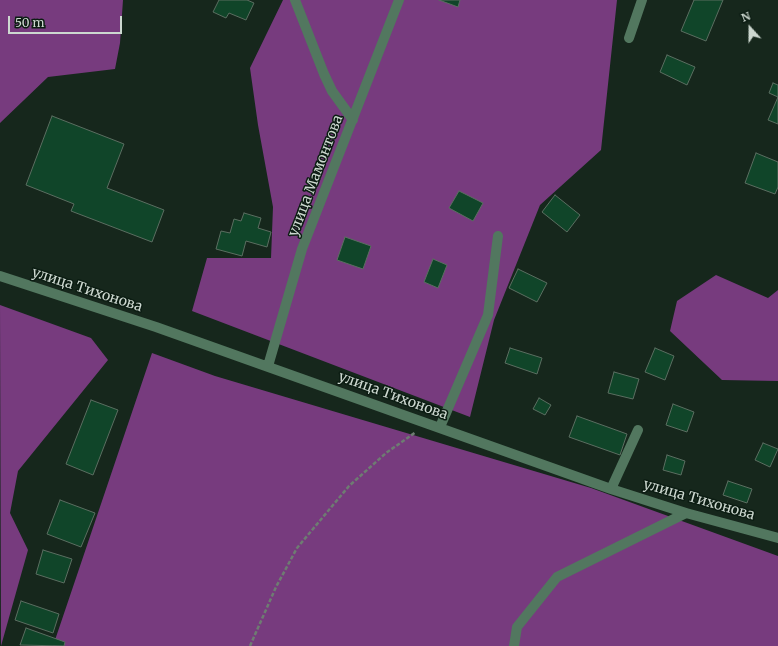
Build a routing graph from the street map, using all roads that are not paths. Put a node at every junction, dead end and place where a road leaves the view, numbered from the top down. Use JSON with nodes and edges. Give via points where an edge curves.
{"nodes":[{"id":1,"x":295,"y":0,"type":"edge"},
{"id":2,"x":400,"y":0,"type":"edge"},
{"id":3,"x":642,"y":0,"type":"edge"},
{"id":4,"x":629,"y":38,"type":"dead end"},
{"id":5,"x":353,"y":120,"type":"junction"},
{"id":6,"x":498,"y":236,"type":"dead end"},
{"id":7,"x":0,"y":276,"type":"edge"},
{"id":8,"x":268,"y":366,"type":"junction"},
{"id":9,"x":435,"y":426,"type":"junction"},
{"id":10,"x":638,"y":430,"type":"dead end"},
{"id":11,"x":611,"y":489,"type":"junction"},
{"id":12,"x":686,"y":514,"type":"junction"},
{"id":13,"x":778,"y":538,"type":"edge"},
{"id":14,"x":514,"y":646,"type":"edge"}],
"edges":[{"from":1,"to":5,"type":"street","via":[[332,91]]},
{"from":2,"to":5,"type":"street","name":"улица Мамонтова"},
{"from":3,"to":4,"type":"street"},
{"from":5,"to":8,"type":"street","name":"улица Мамонтова","via":[[302,250]]},
{"from":6,"to":9,"type":"street","via":[[488,315]]},
{"from":7,"to":8,"type":"street","name":"улица Тихонова"},
{"from":8,"to":9,"type":"street","name":"улица Тихонова"},
{"from":9,"to":11,"type":"street","name":"улица Тихонова"},
{"from":10,"to":11,"type":"street"},
{"from":11,"to":12,"type":"street","name":"улица Тихонова"},
{"from":12,"to":13,"type":"street","name":"улица Тихонова"},
{"from":12,"to":14,"type":"street","via":[[557,577],[517,626]]}]}
